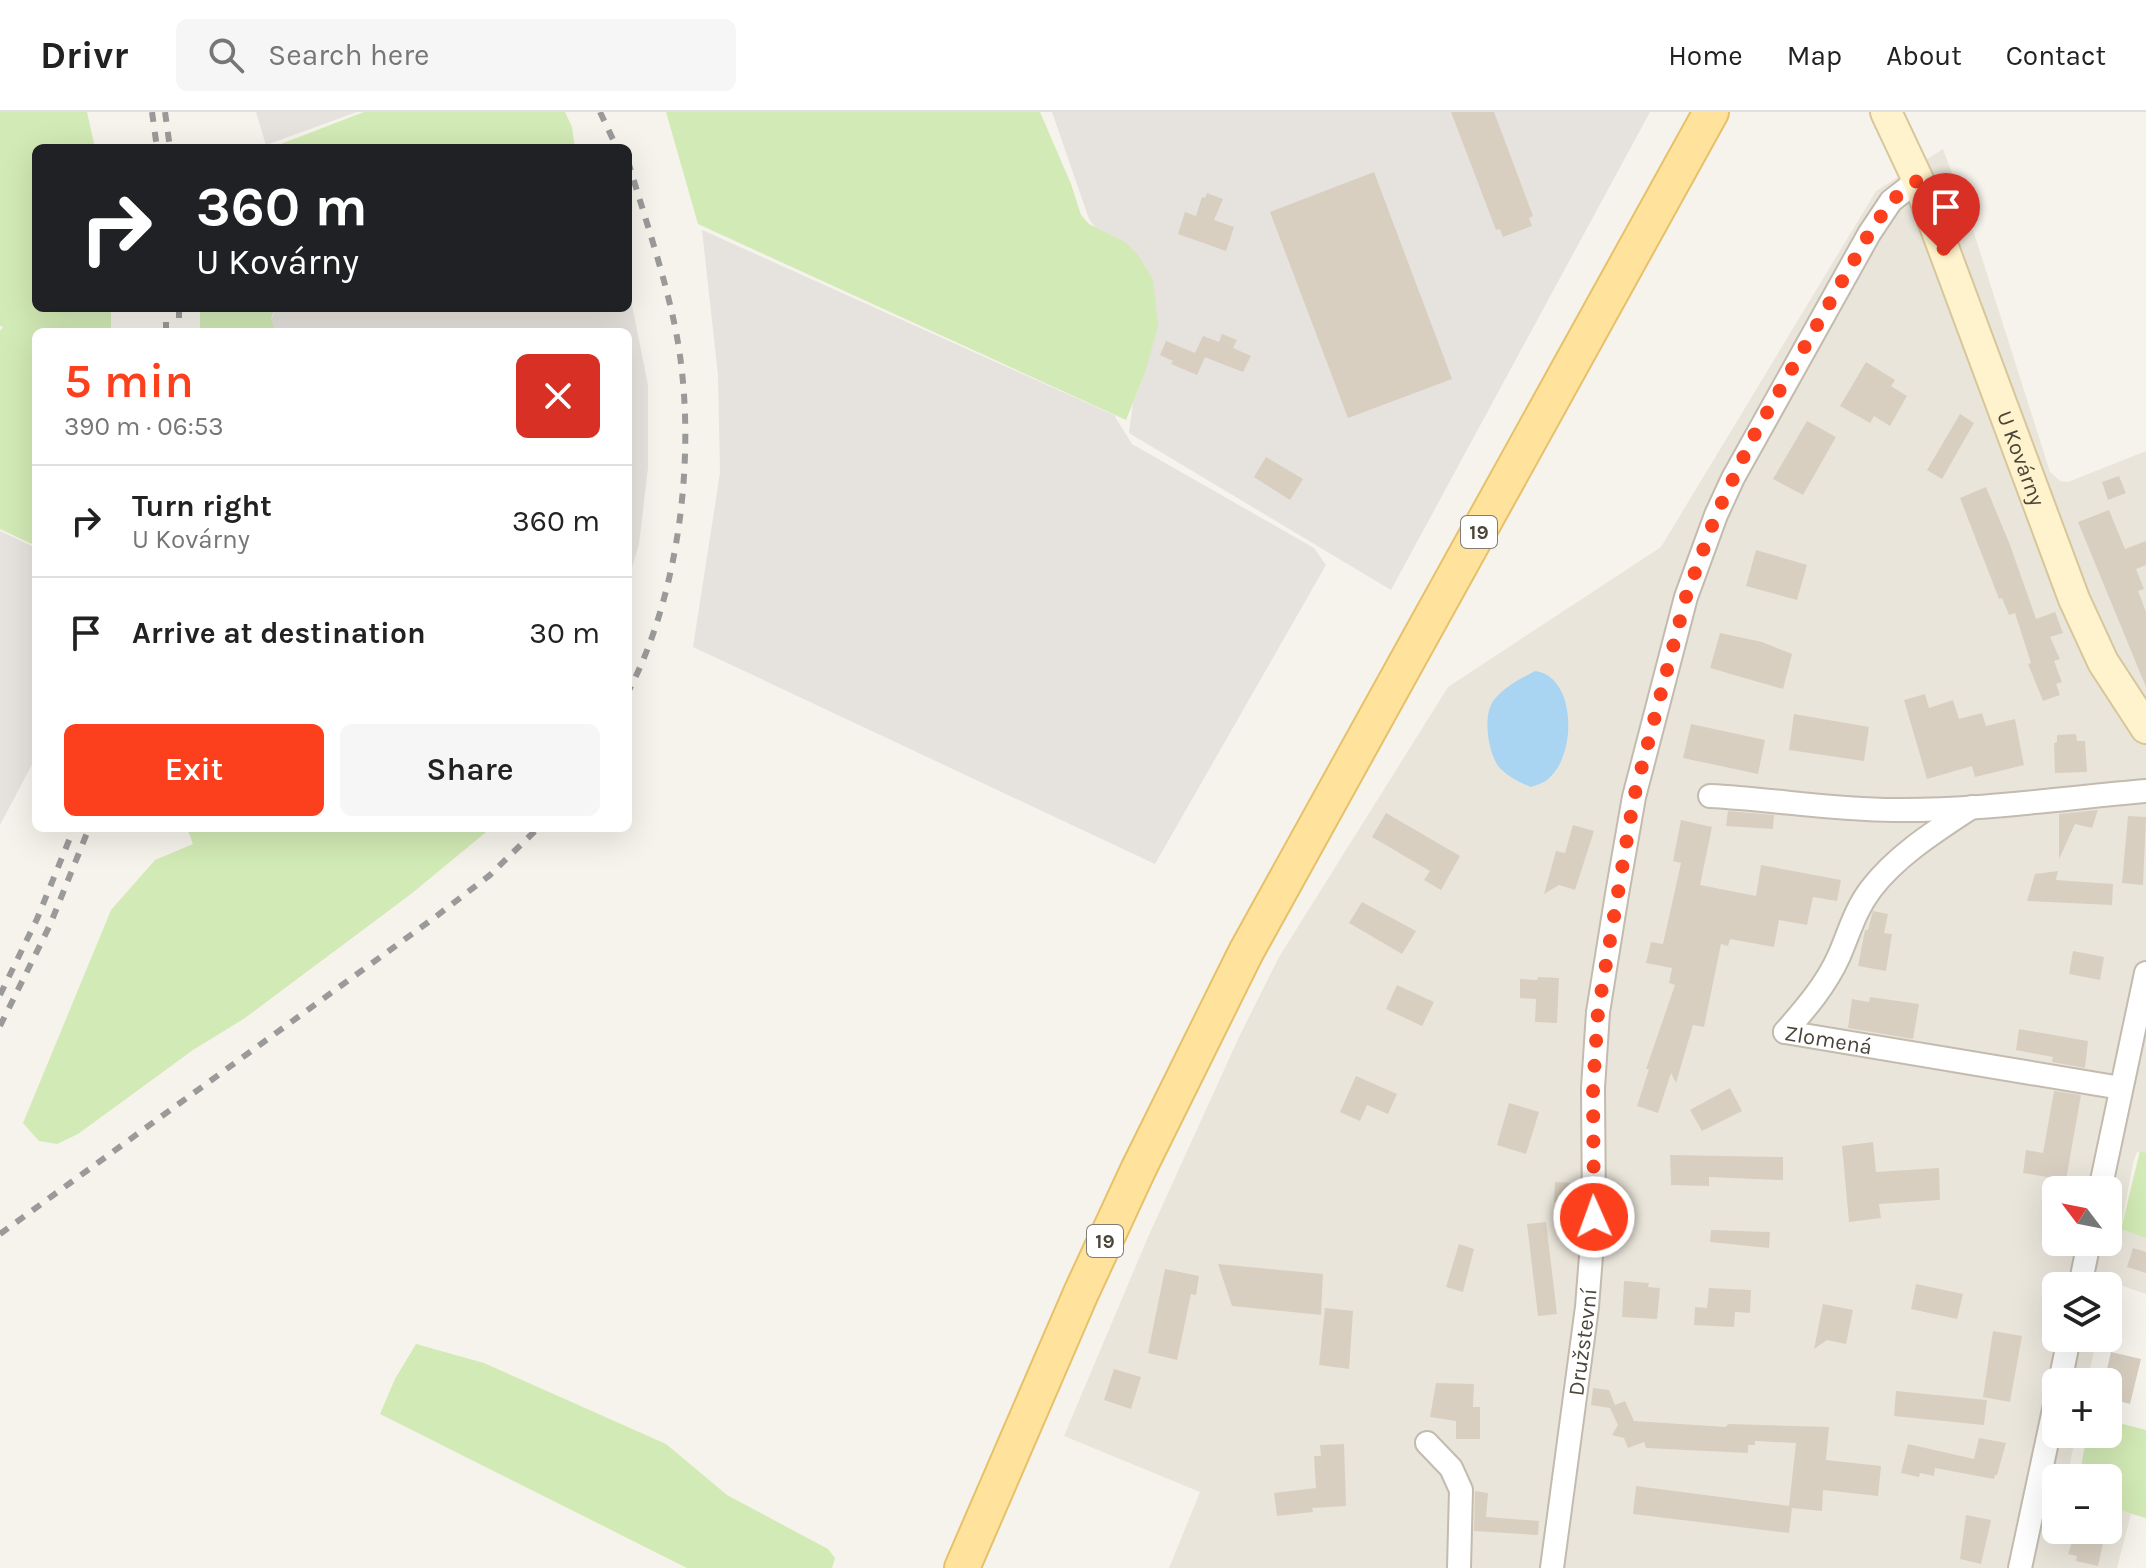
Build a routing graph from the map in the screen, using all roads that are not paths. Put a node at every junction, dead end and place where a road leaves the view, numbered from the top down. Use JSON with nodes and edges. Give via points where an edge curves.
{"nodes":[{"id":1,"x":1711,"y":112,"type":"edge"},
{"id":2,"x":1886,"y":112,"type":"edge"},
{"id":3,"x":1918,"y":180,"type":"junction"},
{"id":4,"x":2146,"y":728,"type":"edge"},
{"id":5,"x":2146,"y":791,"type":"edge"},
{"id":6,"x":1710,"y":796,"type":"dead end"},
{"id":7,"x":1975,"y":806,"type":"junction"},
{"id":8,"x":2146,"y":973,"type":"edge"},
{"id":9,"x":2121,"y":1088,"type":"junction"},
{"id":10,"x":2103,"y":1176,"type":"edge"},
{"id":11,"x":1427,"y":1443,"type":"dead end"},
{"id":12,"x":2046,"y":1448,"type":"edge"},
{"id":13,"x":973,"y":1552,"type":"edge"},
{"id":14,"x":953,"y":1568,"type":"edge"},
{"id":15,"x":962,"y":1568,"type":"edge"},
{"id":16,"x":1459,"y":1568,"type":"edge"},
{"id":17,"x":1552,"y":1568,"type":"edge"},
{"id":18,"x":2020,"y":1568,"type":"edge"}],
"edges":[{"from":1,"to":13,"type":"main road","number":"19","via":[[1246,952],[1081,1293]]},
{"from":2,"to":3,"type":"street","name":"U Kovárny"},
{"from":3,"to":4,"type":"street","name":"U Kovárny","via":[[2074,599],[2103,662]]},
{"from":3,"to":17,"type":"street","name":"Družstevní","via":[[1891,201],[1869,234],[1739,465],[1686,597],[1663,684],[1634,797],[1598,1012],[1587,1307]]},
{"from":5,"to":7,"type":"street","name":"Zlomená"},
{"from":6,"to":7,"type":"street","name":"Zlomená","via":[[1823,808]]},
{"from":7,"to":9,"type":"street","name":"Zlomená","via":[[1930,835],[1872,888],[1819,993],[1785,1032]]},
{"from":8,"to":9,"type":"street"},
{"from":9,"to":10,"type":"street"},
{"from":11,"to":16,"type":"street","via":[[1451,1468],[1461,1490]]},
{"from":12,"to":18,"type":"street"},
{"from":13,"to":14,"type":"main road"},
{"from":13,"to":15,"type":"main road","number":"19"}]}
